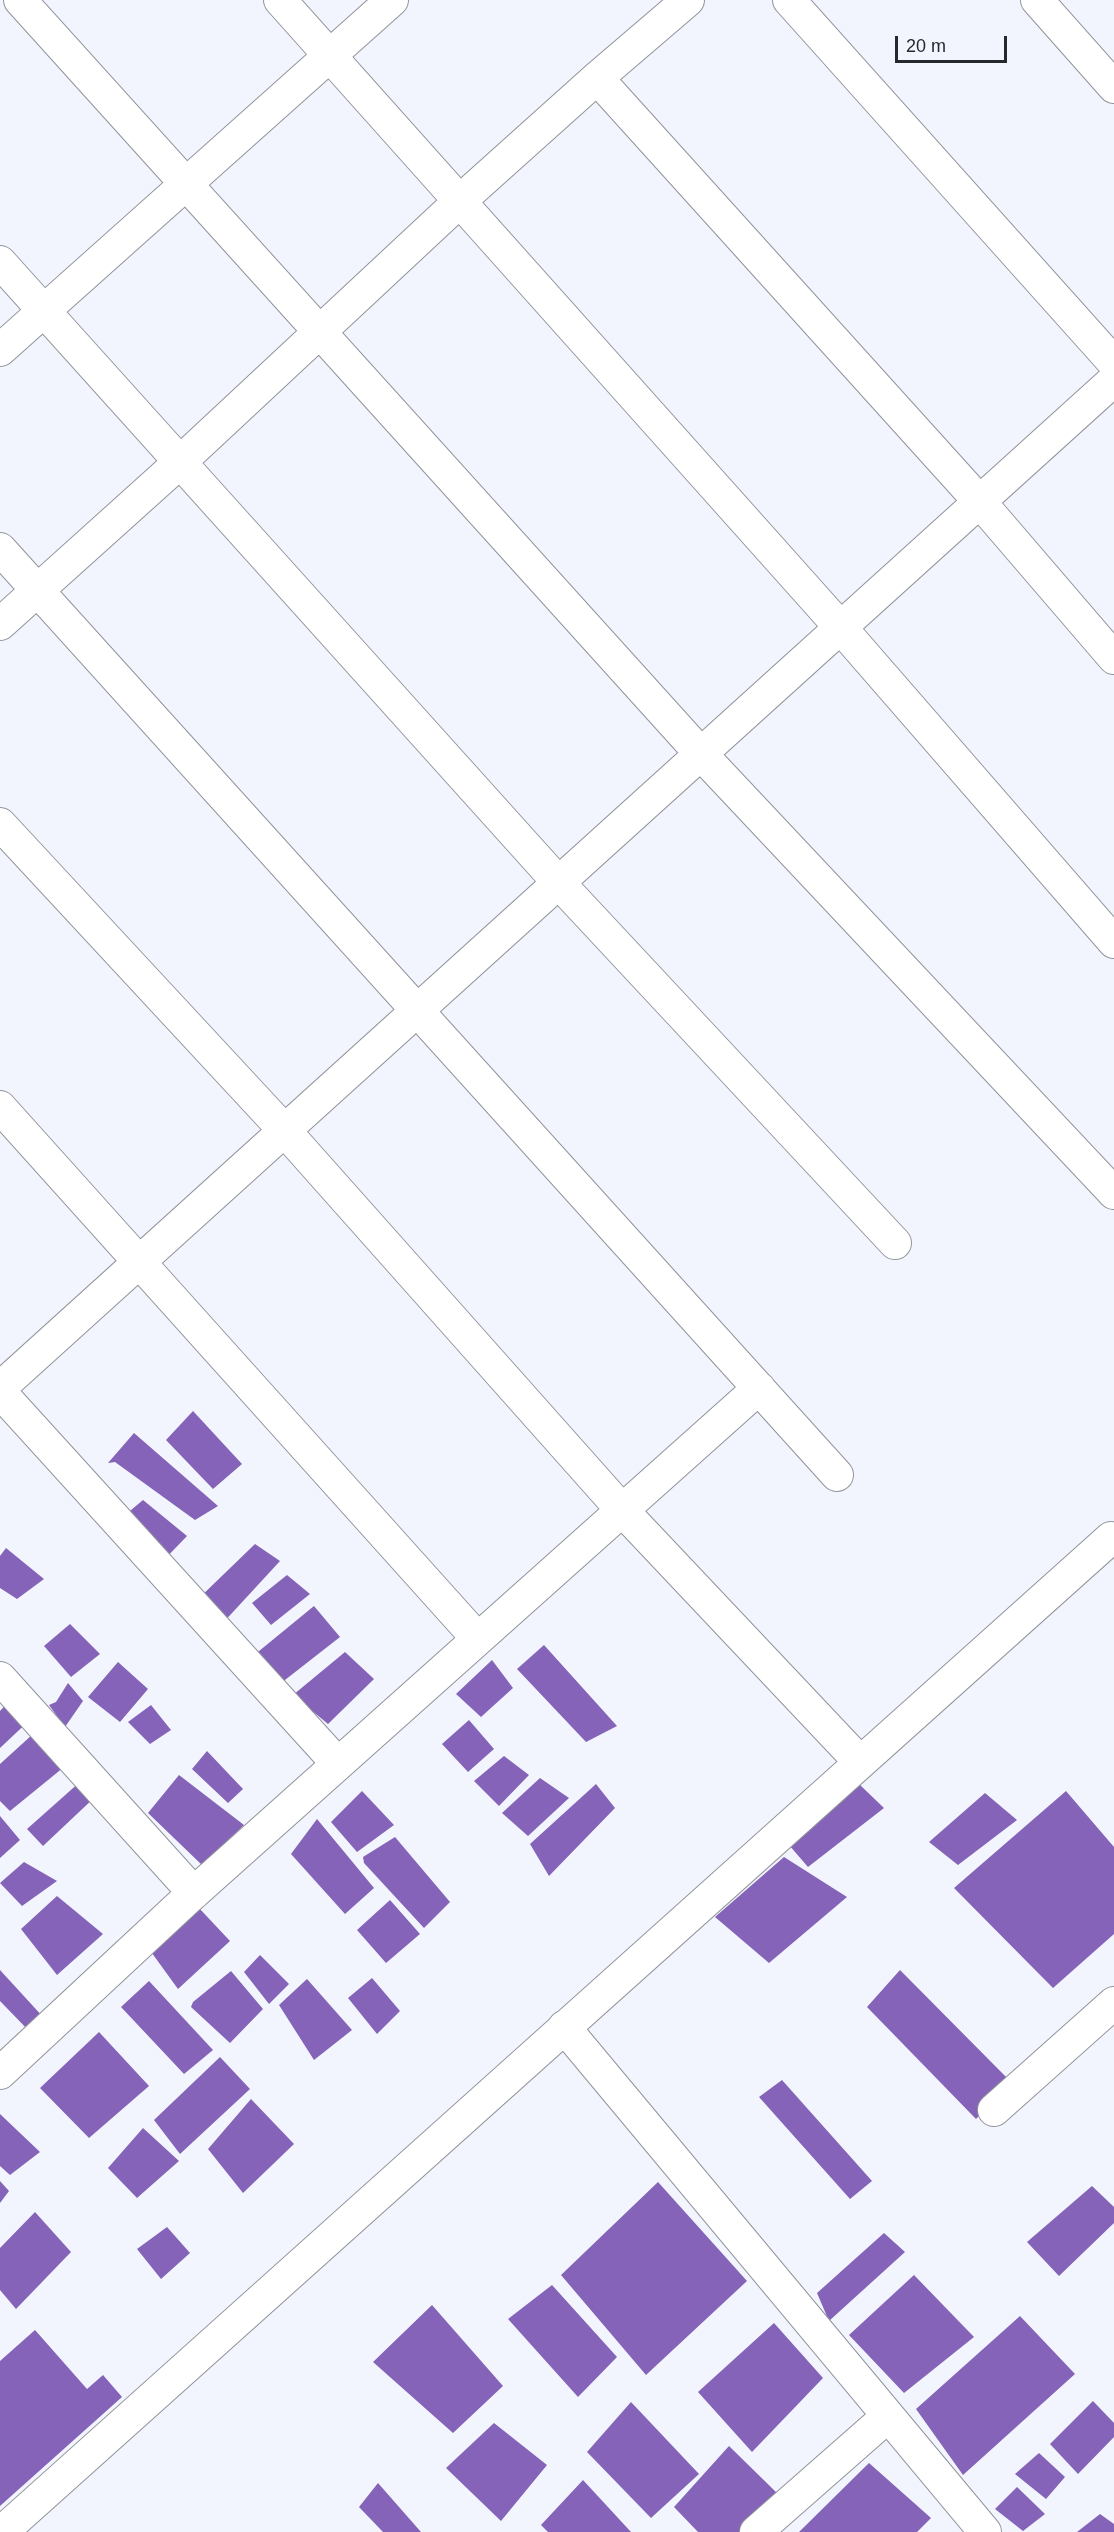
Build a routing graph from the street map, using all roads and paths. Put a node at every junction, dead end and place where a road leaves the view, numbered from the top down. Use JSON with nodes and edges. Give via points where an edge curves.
{"nodes":[{"id":1,"x":20,"y":0,"type":"edge"},
{"id":2,"x":280,"y":0,"type":"edge"},
{"id":3,"x":392,"y":0,"type":"edge"},
{"id":4,"x":688,"y":0,"type":"edge"},
{"id":5,"x":789,"y":0,"type":"edge"},
{"id":6,"x":1038,"y":0,"type":"edge"},
{"id":7,"x":331,"y":54,"type":"junction"},
{"id":8,"x":597,"y":78,"type":"junction"},
{"id":9,"x":1114,"y":87,"type":"edge"},
{"id":10,"x":186,"y":184,"type":"junction"},
{"id":11,"x":461,"y":200,"type":"junction"},
{"id":12,"x":0,"y":262,"type":"edge"},
{"id":13,"x":43,"y":312,"type":"junction"},
{"id":14,"x":320,"y":333,"type":"junction"},
{"id":15,"x":0,"y":350,"type":"edge"},
{"id":16,"x":1114,"y":363,"type":"edge"},
{"id":17,"x":1114,"y":380,"type":"edge"},
{"id":18,"x":179,"y":463,"type":"junction"},
{"id":19,"x":980,"y":502,"type":"junction"},
{"id":20,"x":0,"y":549,"type":"edge"},
{"id":21,"x":38,"y":590,"type":"junction"},
{"id":22,"x":0,"y":624,"type":"edge"},
{"id":23,"x":841,"y":628,"type":"junction"},
{"id":24,"x":1114,"y":658,"type":"edge"},
{"id":25,"x":701,"y":754,"type":"junction"},
{"id":26,"x":0,"y":824,"type":"edge"},
{"id":27,"x":559,"y":883,"type":"junction"},
{"id":28,"x":1114,"y":942,"type":"edge"},
{"id":29,"x":418,"y":1010,"type":"junction"},
{"id":30,"x":0,"y":1107,"type":"edge"},
{"id":31,"x":285,"y":1131,"type":"junction"},
{"id":32,"x":1114,"y":1193,"type":"edge"},
{"id":33,"x":895,"y":1243,"type":"dead end"},
{"id":34,"x":140,"y":1261,"type":"junction"},
{"id":35,"x":759,"y":1388,"type":"junction"},
{"id":36,"x":0,"y":1390,"type":"edge"},
{"id":37,"x":837,"y":1475,"type":"dead end"},
{"id":38,"x":622,"y":1510,"type":"junction"},
{"id":39,"x":1111,"y":1538,"type":"dead end"},
{"id":40,"x":478,"y":1639,"type":"junction"},
{"id":41,"x":0,"y":1678,"type":"edge"},
{"id":42,"x":860,"y":1762,"type":"junction"},
{"id":43,"x":338,"y":1764,"type":"junction"},
{"id":44,"x":194,"y":1893,"type":"junction"},
{"id":45,"x":1114,"y":2002,"type":"edge"},
{"id":46,"x":564,"y":2027,"type":"junction"},
{"id":47,"x":0,"y":2073,"type":"edge"},
{"id":48,"x":994,"y":2110,"type":"dead end"},
{"id":49,"x":888,"y":2416,"type":"junction"},
{"id":50,"x":3,"y":2532,"type":"edge"},
{"id":51,"x":756,"y":2532,"type":"edge"},
{"id":52,"x":985,"y":2532,"type":"edge"}],
"edges":[{"from":1,"to":10,"type":"street"},
{"from":2,"to":7,"type":"street"},
{"from":3,"to":7,"type":"street"},
{"from":4,"to":8,"type":"street"},
{"from":5,"to":16,"type":"street"},
{"from":6,"to":9,"type":"street"},
{"from":7,"to":10,"type":"street"},
{"from":7,"to":11,"type":"street"},
{"from":8,"to":11,"type":"street"},
{"from":8,"to":19,"type":"street"},
{"from":10,"to":13,"type":"street"},
{"from":10,"to":14,"type":"street"},
{"from":11,"to":14,"type":"street"},
{"from":11,"to":23,"type":"street"},
{"from":12,"to":13,"type":"street"},
{"from":13,"to":15,"type":"street"},
{"from":13,"to":18,"type":"street"},
{"from":14,"to":18,"type":"street"},
{"from":14,"to":25,"type":"street"},
{"from":17,"to":19,"type":"street"},
{"from":18,"to":21,"type":"street"},
{"from":18,"to":27,"type":"street"},
{"from":19,"to":23,"type":"street"},
{"from":19,"to":24,"type":"street"},
{"from":20,"to":21,"type":"street"},
{"from":21,"to":22,"type":"street"},
{"from":21,"to":29,"type":"street"},
{"from":23,"to":25,"type":"street"},
{"from":23,"to":28,"type":"street"},
{"from":25,"to":27,"type":"street"},
{"from":25,"to":32,"type":"street"},
{"from":26,"to":31,"type":"street"},
{"from":27,"to":29,"type":"street"},
{"from":27,"to":33,"type":"street"},
{"from":29,"to":31,"type":"street"},
{"from":29,"to":35,"type":"street"},
{"from":30,"to":34,"type":"street"},
{"from":31,"to":34,"type":"street"},
{"from":31,"to":38,"type":"street"},
{"from":34,"to":36,"type":"street"},
{"from":34,"to":40,"type":"street"},
{"from":35,"to":37,"type":"street"},
{"from":35,"to":38,"type":"street"},
{"from":36,"to":43,"type":"street"},
{"from":38,"to":40,"type":"street"},
{"from":38,"to":42,"type":"street"},
{"from":39,"to":42,"type":"street"},
{"from":40,"to":43,"type":"street"},
{"from":41,"to":44,"type":"street"},
{"from":42,"to":46,"type":"street"},
{"from":43,"to":44,"type":"street"},
{"from":44,"to":47,"type":"street"},
{"from":45,"to":48,"type":"street"},
{"from":46,"to":49,"type":"street"},
{"from":46,"to":50,"type":"street"},
{"from":49,"to":51,"type":"street"},
{"from":49,"to":52,"type":"street"}]}
